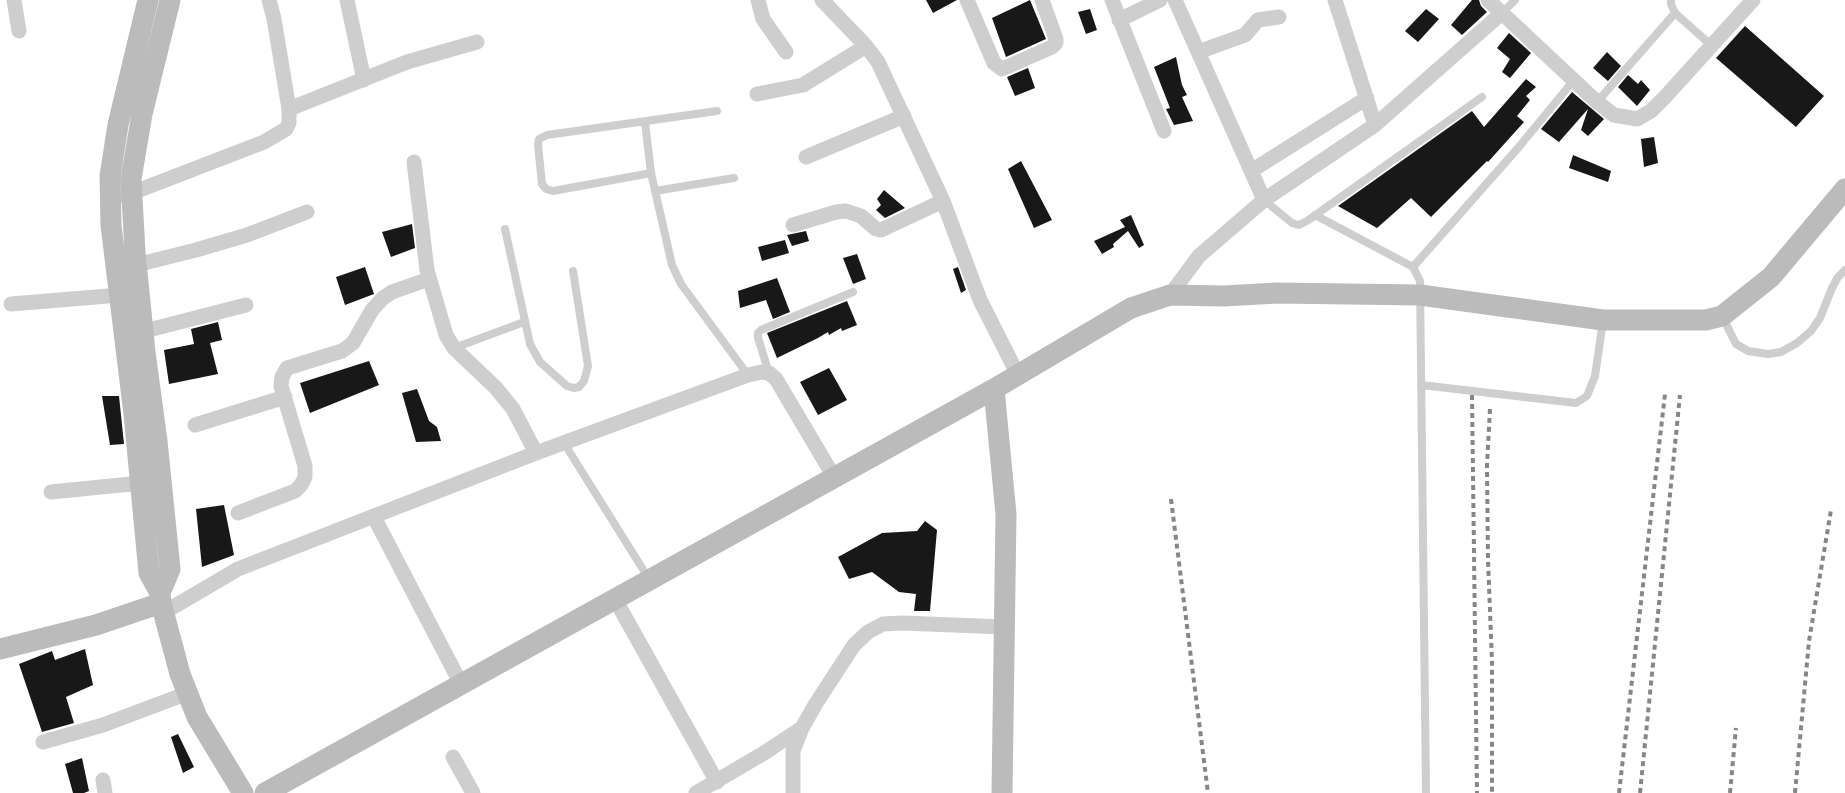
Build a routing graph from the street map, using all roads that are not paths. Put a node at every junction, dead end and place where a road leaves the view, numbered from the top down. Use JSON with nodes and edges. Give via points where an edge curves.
{"nodes":[{"id":1,"x":14,"y":0,"type":"edge"},
{"id":2,"x":148,"y":0,"type":"edge"},
{"id":3,"x":170,"y":0,"type":"edge"},
{"id":4,"x":269,"y":0,"type":"edge"},
{"id":5,"x":347,"y":0,"type":"edge"},
{"id":6,"x":758,"y":0,"type":"edge"},
{"id":7,"x":822,"y":0,"type":"edge"},
{"id":8,"x":967,"y":0,"type":"edge"},
{"id":9,"x":1042,"y":0,"type":"edge"},
{"id":10,"x":1112,"y":0,"type":"edge"},
{"id":11,"x":1160,"y":0,"type":"edge"},
{"id":12,"x":1175,"y":0,"type":"edge"},
{"id":13,"x":1335,"y":0,"type":"edge"},
{"id":14,"x":1515,"y":0,"type":"edge"},
{"id":15,"x":1671,"y":0,"type":"edge"},
{"id":16,"x":1753,"y":0,"type":"edge"},
{"id":17,"x":1495,"y":4,"type":"edge"},
{"id":18,"x":1675,"y":13,"type":"junction"},
{"id":19,"x":1279,"y":17,"type":"dead end"},
{"id":20,"x":1119,"y":20,"type":"junction"},
{"id":21,"x":19,"y":31,"type":"dead end"},
{"id":22,"x":477,"y":42,"type":"dead end"},
{"id":23,"x":866,"y":46,"type":"junction"},
{"id":24,"x":1712,"y":46,"type":"junction"},
{"id":25,"x":786,"y":52,"type":"dead end"},
{"id":26,"x":1198,"y":52,"type":"junction"},
{"id":27,"x":364,"y":80,"type":"junction"},
{"id":28,"x":1574,"y":80,"type":"junction"},
{"id":29,"x":757,"y":94,"type":"dead end"},
{"id":30,"x":1482,"y":97,"type":"dead end"},
{"id":31,"x":1367,"y":98,"type":"junction"},
{"id":32,"x":1597,"y":102,"type":"junction"},
{"id":33,"x":289,"y":108,"type":"junction"},
{"id":34,"x":717,"y":112,"type":"dead end"},
{"id":35,"x":904,"y":116,"type":"junction"},
{"id":36,"x":645,"y":122,"type":"junction"},
{"id":37,"x":1375,"y":125,"type":"junction"},
{"id":38,"x":1164,"y":130,"type":"dead end"},
{"id":39,"x":806,"y":157,"type":"dead end"},
{"id":40,"x":414,"y":162,"type":"dead end"},
{"id":41,"x":1251,"y":170,"type":"junction"},
{"id":42,"x":651,"y":173,"type":"junction"},
{"id":43,"x":734,"y":178,"type":"dead end"},
{"id":44,"x":1845,"y":189,"type":"edge"},
{"id":45,"x":655,"y":191,"type":"junction"},
{"id":46,"x":130,"y":194,"type":"junction"},
{"id":47,"x":110,"y":200,"type":"junction"},
{"id":48,"x":1264,"y":200,"type":"junction"},
{"id":49,"x":943,"y":201,"type":"junction"},
{"id":50,"x":307,"y":212,"type":"dead end"},
{"id":51,"x":1315,"y":215,"type":"junction"},
{"id":52,"x":793,"y":225,"type":"dead end"},
{"id":53,"x":504,"y":229,"type":"dead end"},
{"id":54,"x":129,"y":259,"type":"junction"},
{"id":55,"x":1412,"y":267,"type":"junction"},
{"id":56,"x":1845,"y":270,"type":"edge"},
{"id":57,"x":573,"y":271,"type":"dead end"},
{"id":58,"x":429,"y":279,"type":"junction"},
{"id":59,"x":853,"y":292,"type":"dead end"},
{"id":60,"x":120,"y":295,"type":"junction"},
{"id":61,"x":1170,"y":295,"type":"junction"},
{"id":62,"x":1420,"y":295,"type":"junction"},
{"id":63,"x":11,"y":304,"type":"dead end"},
{"id":64,"x":246,"y":305,"type":"dead end"},
{"id":65,"x":1722,"y":316,"type":"junction"},
{"id":66,"x":1603,"y":320,"type":"junction"},
{"id":67,"x":524,"y":322,"type":"junction"},
{"id":68,"x":134,"y":334,"type":"junction"},
{"id":69,"x":454,"y":348,"type":"junction"},
{"id":70,"x":769,"y":373,"type":"junction"},
{"id":71,"x":748,"y":374,"type":"junction"},
{"id":72,"x":1018,"y":375,"type":"junction"},
{"id":73,"x":1421,"y":385,"type":"junction"},
{"id":74,"x":994,"y":389,"type":"junction"},
{"id":75,"x":285,"y":397,"type":"junction"},
{"id":76,"x":195,"y":425,"type":"dead end"},
{"id":77,"x":564,"y":443,"type":"junction"},
{"id":78,"x":536,"y":453,"type":"junction"},
{"id":79,"x":834,"y":477,"type":"junction"},
{"id":80,"x":141,"y":484,"type":"junction"},
{"id":81,"x":51,"y":492,"type":"dead end"},
{"id":82,"x":238,"y":514,"type":"dead end"},
{"id":83,"x":374,"y":517,"type":"junction"},
{"id":84,"x":649,"y":580,"type":"junction"},
{"id":85,"x":615,"y":599,"type":"junction"},
{"id":86,"x":162,"y":603,"type":"junction"},
{"id":87,"x":1004,"y":627,"type":"junction"},
{"id":88,"x":0,"y":649,"type":"edge"},
{"id":89,"x":461,"y":684,"type":"junction"},
{"id":90,"x":188,"y":693,"type":"junction"},
{"id":91,"x":802,"y":728,"type":"junction"},
{"id":92,"x":43,"y":742,"type":"dead end"},
{"id":93,"x":453,"y":757,"type":"dead end"},
{"id":94,"x":717,"y":782,"type":"junction"},
{"id":95,"x":243,"y":793,"type":"edge"},
{"id":96,"x":265,"y":793,"type":"edge"},
{"id":97,"x":473,"y":793,"type":"edge"},
{"id":98,"x":696,"y":793,"type":"edge"},
{"id":99,"x":793,"y":793,"type":"edge"},
{"id":100,"x":1002,"y":793,"type":"edge"},
{"id":101,"x":1426,"y":793,"type":"edge"}],
"edges":[{"from":1,"to":21,"type":"street"},
{"from":2,"to":47,"type":"street","via":[[118,125],[110,176]]},
{"from":3,"to":46,"type":"street","via":[[142,114]]},
{"from":4,"to":33,"type":"street"},
{"from":5,"to":27,"type":"street"},
{"from":6,"to":25,"type":"street","via":[[764,19]]},
{"from":7,"to":23,"type":"street"},
{"from":8,"to":9,"type":"street","via":[[994,63],[1002,68],[1056,43]]},
{"from":10,"to":20,"type":"street"},
{"from":11,"to":20,"type":"street"},
{"from":12,"to":26,"type":"street"},
{"from":13,"to":31,"type":"street"},
{"from":14,"to":17,"type":"lane"},
{"from":15,"to":18,"type":"lane"},
{"from":16,"to":24,"type":"street"},
{"from":17,"to":28,"type":"street"},
{"from":17,"to":37,"type":"street"},
{"from":18,"to":24,"type":"lane"},
{"from":18,"to":32,"type":"lane"},
{"from":19,"to":26,"type":"street","via":[[1258,20],[1245,35]]},
{"from":20,"to":38,"type":"street"},
{"from":22,"to":27,"type":"street","via":[[407,62]]},
{"from":23,"to":29,"type":"street","via":[[803,85]]},
{"from":23,"to":35,"type":"street","via":[[878,62]]},
{"from":24,"to":32,"type":"street","via":[[1651,112],[1638,118],[1614,115]]},
{"from":26,"to":41,"type":"street"},
{"from":27,"to":33,"type":"street"},
{"from":28,"to":32,"type":"street"},
{"from":28,"to":55,"type":"lane"},
{"from":30,"to":51,"type":"lane"},
{"from":31,"to":37,"type":"street"},
{"from":31,"to":41,"type":"street"},
{"from":33,"to":46,"type":"street","via":[[286,129],[264,142]]},
{"from":34,"to":36,"type":"lane"},
{"from":35,"to":39,"type":"street"},
{"from":35,"to":49,"type":"street"},
{"from":36,"to":42,"type":"lane"},
{"from":36,"to":42,"type":"lane","via":[[547,135],[540,139],[542,184],[553,191]]},
{"from":37,"to":48,"type":"street"},
{"from":40,"to":58,"type":"street"},
{"from":41,"to":48,"type":"street"},
{"from":42,"to":45,"type":"lane"},
{"from":43,"to":45,"type":"lane"},
{"from":44,"to":65,"type":"street","via":[[1771,277]]},
{"from":45,"to":71,"type":"lane","via":[[672,265],[681,284]]},
{"from":46,"to":47,"type":"street"},
{"from":46,"to":54,"type":"street"},
{"from":47,"to":54,"type":"street"},
{"from":48,"to":51,"type":"lane","via":[[1292,223],[1299,225]]},
{"from":48,"to":61,"type":"street","via":[[1199,256]]},
{"from":49,"to":52,"type":"street","via":[[881,230],[861,216],[846,211]]},
{"from":49,"to":72,"type":"street","via":[[980,300]]},
{"from":50,"to":54,"type":"street","via":[[196,250]]},
{"from":51,"to":55,"type":"lane"},
{"from":53,"to":67,"type":"lane"},
{"from":54,"to":60,"type":"street"},
{"from":54,"to":68,"type":"street"},
{"from":55,"to":62,"type":"lane","via":[[1420,281]]},
{"from":56,"to":65,"type":"lane","via":[[1838,277],[1811,331],[1781,352],[1748,351],[1736,344]]},
{"from":57,"to":67,"type":"lane","via":[[588,366],[579,387],[567,386],[540,362],[530,344]]},
{"from":58,"to":69,"type":"street","via":[[446,335]]},
{"from":58,"to":75,"type":"street","via":[[383,298],[353,343],[342,352],[288,368],[281,386]]},
{"from":59,"to":70,"type":"lane","via":[[761,330],[758,338]]},
{"from":60,"to":63,"type":"street"},
{"from":60,"to":68,"type":"street"},
{"from":61,"to":62,"type":"street"},
{"from":61,"to":72,"type":"street","via":[[1131,308]]},
{"from":62,"to":66,"type":"street"},
{"from":62,"to":73,"type":"lane"},
{"from":64,"to":68,"type":"street"},
{"from":65,"to":66,"type":"street","via":[[1706,320]]},
{"from":66,"to":73,"type":"lane","via":[[1595,376],[1587,396],[1576,403]]},
{"from":67,"to":69,"type":"lane"},
{"from":68,"to":80,"type":"street"},
{"from":68,"to":86,"type":"street","via":[[157,441],[170,569]]},
{"from":69,"to":78,"type":"street","via":[[496,388],[513,410]]},
{"from":70,"to":71,"type":"street"},
{"from":70,"to":79,"type":"street","via":[[776,379]]},
{"from":71,"to":77,"type":"street"},
{"from":72,"to":74,"type":"street"},
{"from":73,"to":101,"type":"lane"},
{"from":74,"to":79,"type":"street"},
{"from":74,"to":87,"type":"street","via":[[1006,514]]},
{"from":75,"to":76,"type":"street"},
{"from":75,"to":82,"type":"street","via":[[305,466],[305,477],[295,491]]},
{"from":77,"to":78,"type":"street"},
{"from":77,"to":84,"type":"lane"},
{"from":78,"to":83,"type":"street"},
{"from":79,"to":84,"type":"street"},
{"from":80,"to":81,"type":"street"},
{"from":80,"to":86,"type":"street","via":[[150,573]]},
{"from":83,"to":86,"type":"street","via":[[238,569]]},
{"from":83,"to":89,"type":"street"},
{"from":84,"to":85,"type":"street"},
{"from":85,"to":89,"type":"street"},
{"from":85,"to":94,"type":"street"},
{"from":86,"to":88,"type":"street","via":[[96,625]]},
{"from":86,"to":90,"type":"street"},
{"from":87,"to":91,"type":"street","via":[[883,624],[854,645]]},
{"from":87,"to":100,"type":"street"},
{"from":89,"to":96,"type":"street"},
{"from":90,"to":92,"type":"street","via":[[103,725]]},
{"from":90,"to":95,"type":"street","via":[[197,717]]},
{"from":91,"to":94,"type":"street"},
{"from":91,"to":99,"type":"street","via":[[793,751]]},
{"from":93,"to":97,"type":"street"},
{"from":94,"to":98,"type":"street"}]}
